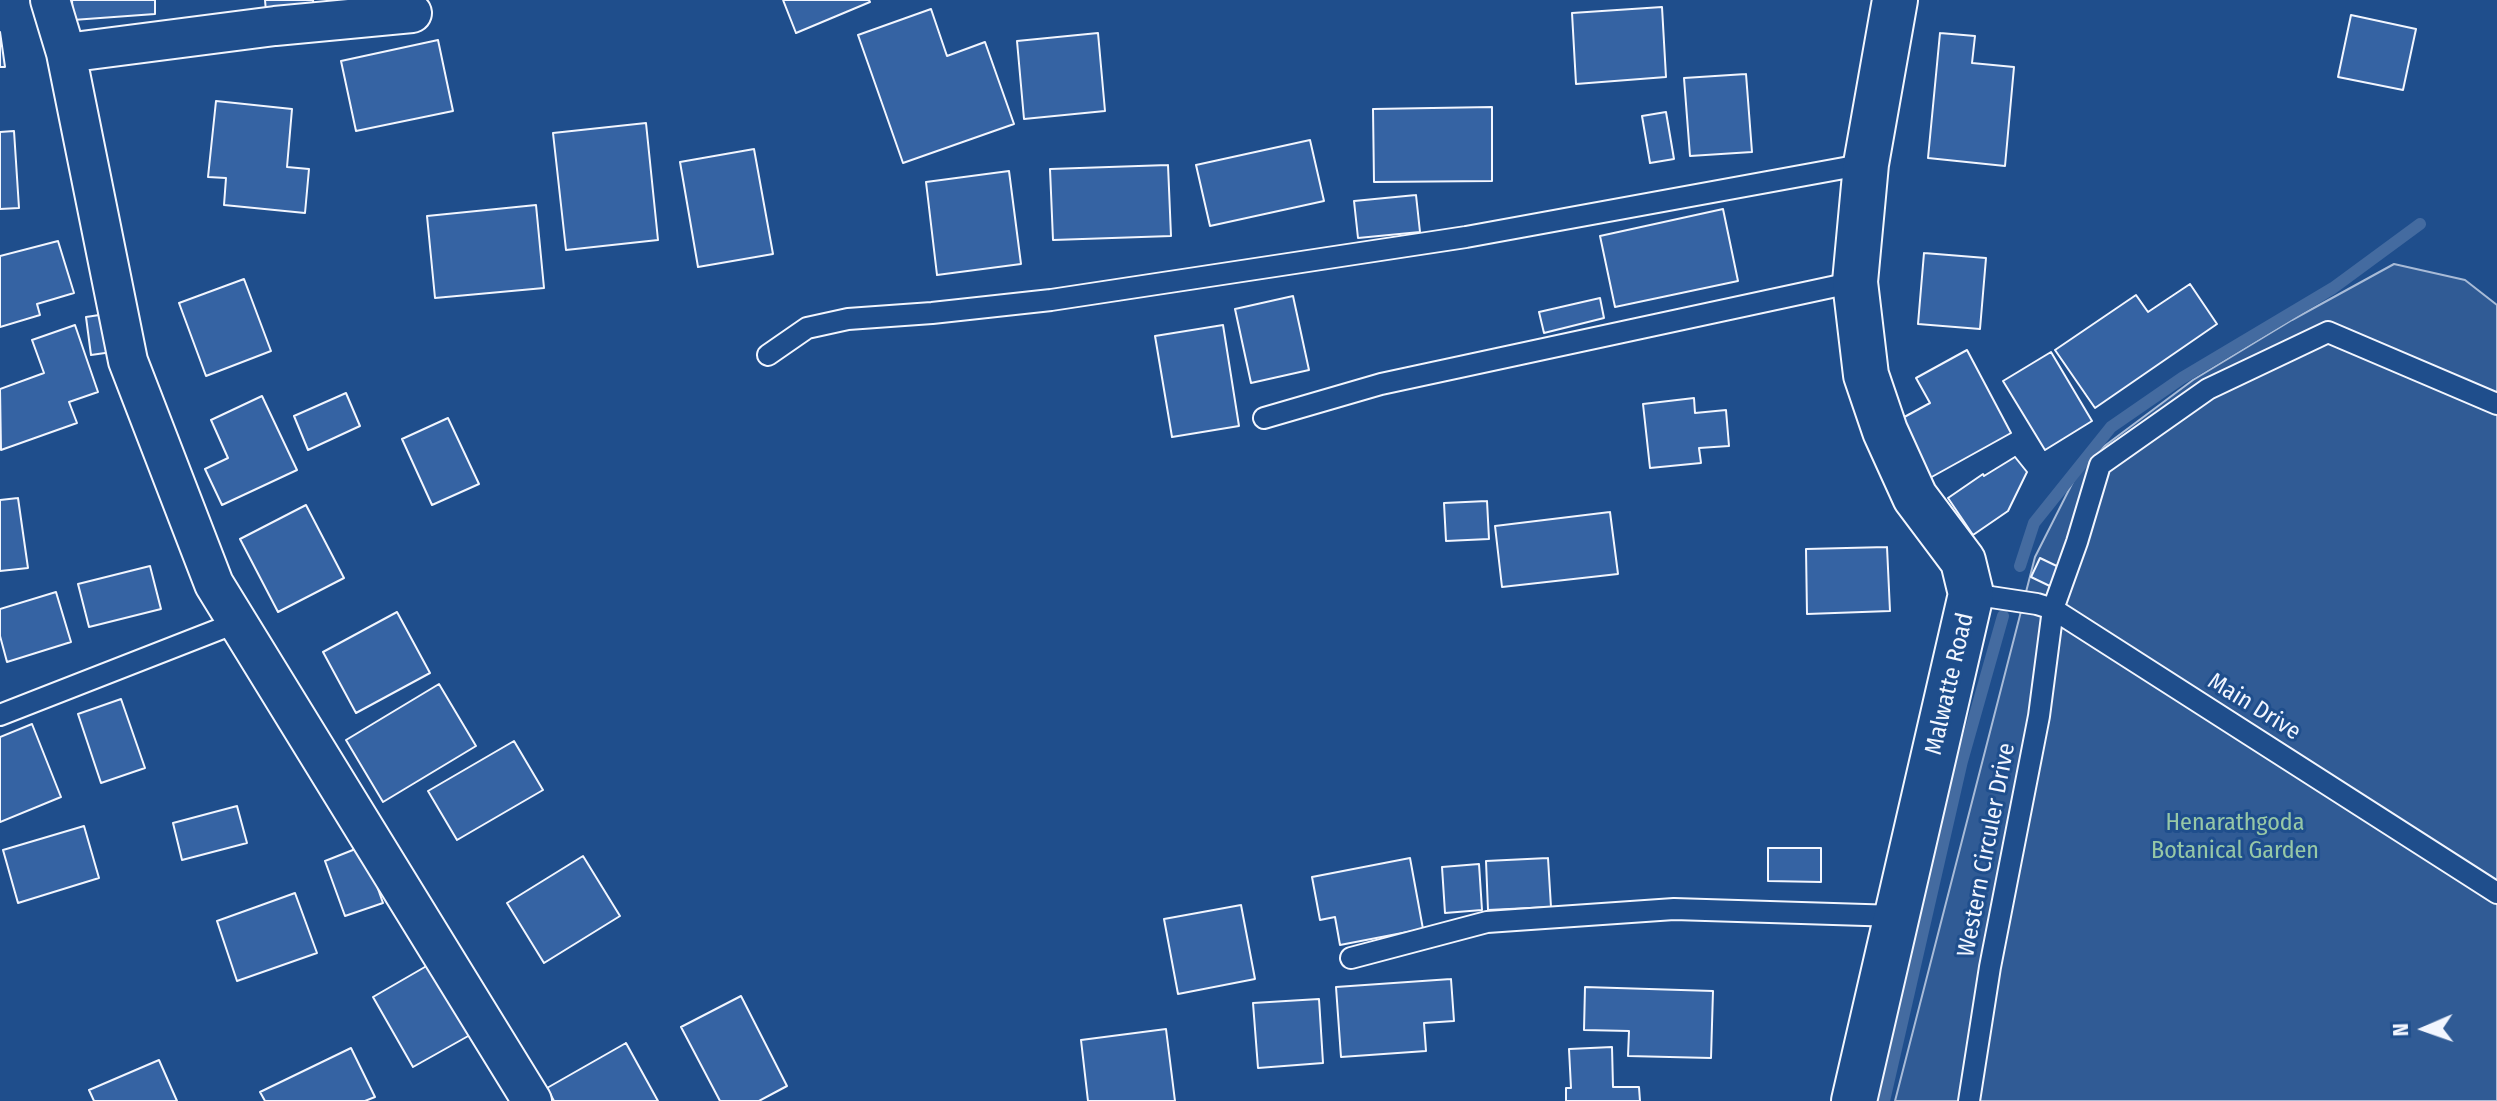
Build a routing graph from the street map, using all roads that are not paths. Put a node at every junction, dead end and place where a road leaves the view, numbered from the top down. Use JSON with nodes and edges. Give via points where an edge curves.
{"nodes":[{"id":1,"x":50,"y":0,"type":"edge"},
{"id":2,"x":1895,"y":0,"type":"edge"},
{"id":3,"x":412,"y":13,"type":"dead end"},
{"id":4,"x":66,"y":53,"type":"junction"},
{"id":5,"x":1866,"y":164,"type":"junction"},
{"id":6,"x":1855,"y":282,"type":"junction"},
{"id":7,"x":768,"y":355,"type":"dead end"},
{"id":8,"x":2497,"y":404,"type":"edge"},
{"id":9,"x":1264,"y":418,"type":"dead end"},
{"id":10,"x":1971,"y":594,"type":"junction"},
{"id":11,"x":2053,"y":609,"type":"junction"},
{"id":12,"x":238,"y":622,"type":"junction"},
{"id":13,"x":0,"y":715,"type":"edge"},
{"id":14,"x":2497,"y":893,"type":"edge"},
{"id":15,"x":1897,"y":916,"type":"junction"},
{"id":16,"x":1351,"y":958,"type":"dead end"},
{"id":17,"x":532,"y":1101,"type":"edge"},
{"id":18,"x":1854,"y":1101,"type":"edge"},
{"id":19,"x":1969,"y":1101,"type":"edge"}],
"edges":[{"from":1,"to":4,"type":"street"},
{"from":2,"to":5,"type":"street","name":"Malwatte Road"},
{"from":3,"to":4,"type":"street"},
{"from":4,"to":12,"type":"street","via":[[128,361],[214,584]]},
{"from":5,"to":6,"type":"street","name":"Malwatte Road"},
{"from":5,"to":7,"type":"lane","via":[[1451,239],[1051,300],[848,319],[807,328]]},
{"from":6,"to":9,"type":"lane","via":[[1381,384]]},
{"from":6,"to":10,"type":"street","name":"Malwatte Road","via":[[1866,375],[1885,431],[1915,497],[1963,561]]},
{"from":8,"to":11,"type":"lane","name":"Western Circuler Drive","via":[[2328,332],[2208,389],[2100,465]]},
{"from":10,"to":11,"type":"lane","name":"Main Drive"},
{"from":10,"to":15,"type":"street","name":"Malwatte Road"},
{"from":11,"to":14,"type":"lane","name":"Main Drive"},
{"from":11,"to":19,"type":"lane","name":"Western Circuler Drive","via":[[2039,716]]},
{"from":12,"to":13,"type":"lane"},
{"from":12,"to":17,"type":"street"},
{"from":15,"to":16,"type":"lane","via":[[1674,909],[1487,922]]},
{"from":15,"to":18,"type":"street","name":"Malwatte Road"}]}
